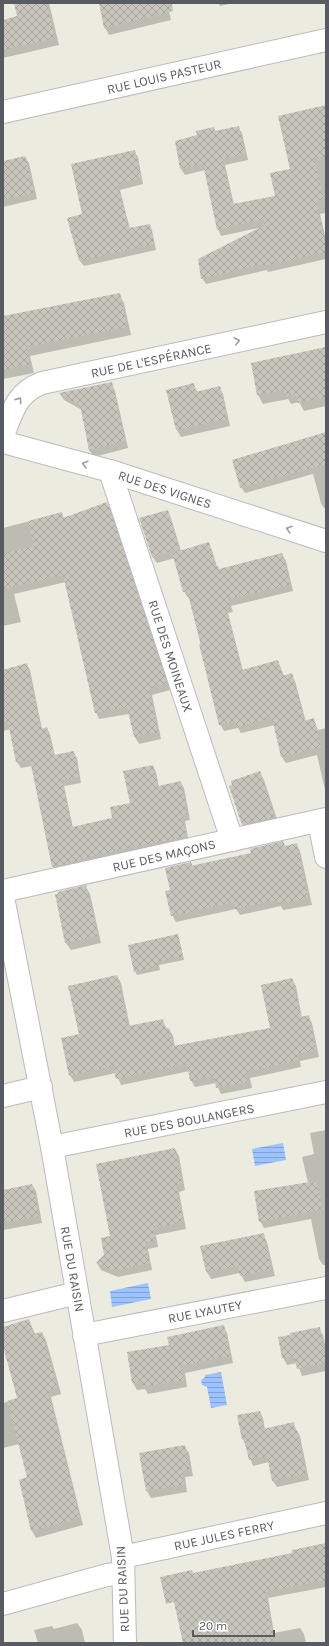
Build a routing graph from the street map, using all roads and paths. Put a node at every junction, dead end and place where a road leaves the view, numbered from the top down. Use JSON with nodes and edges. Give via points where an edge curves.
{"nodes":[{"id":1,"x":326,"y":40,"type":"edge"},
{"id":2,"x":3,"y":112,"type":"edge"},
{"id":3,"x":326,"y":322,"type":"edge"},
{"id":4,"x":3,"y":435,"type":"edge"},
{"id":5,"x":3,"y":442,"type":"edge"},
{"id":6,"x":110,"y":472,"type":"junction"},
{"id":7,"x":326,"y":541,"type":"edge"},
{"id":8,"x":322,"y":820,"type":"edge"},
{"id":9,"x":232,"y":840,"type":"junction"},
{"id":10,"x":326,"y":857,"type":"edge"},
{"id":11,"x":3,"y":891,"type":"edge"},
{"id":12,"x":3,"y":897,"type":"edge"},
{"id":13,"x":41,"y":1087,"type":"junction"},
{"id":14,"x":326,"y":1092,"type":"edge"},
{"id":15,"x":3,"y":1096,"type":"edge"},
{"id":16,"x":52,"y":1147,"type":"junction"},
{"id":17,"x":326,"y":1288,"type":"edge"},
{"id":18,"x":77,"y":1293,"type":"junction"},
{"id":19,"x":3,"y":1311,"type":"edge"},
{"id":20,"x":84,"y":1335,"type":"junction"},
{"id":21,"x":326,"y":1513,"type":"edge"},
{"id":22,"x":123,"y":1565,"type":"junction"},
{"id":23,"x":3,"y":1604,"type":"edge"},
{"id":24,"x":125,"y":1643,"type":"edge"}],
"edges":[{"from":1,"to":2,"type":"street","name":"RUE LOUIS PASTEUR"},
{"from":4,"to":3,"type":"street","name":"RUE DE L'ESPÉRANCE","one_way":true,"via":[[22,395],[42,383]]},
{"from":6,"to":5,"type":"street","name":"RUE DES VIGNES","one_way":true},
{"from":7,"to":6,"type":"street","name":"RUE DES VIGNES","one_way":true},
{"from":6,"to":9,"type":"street","name":"RUE DES MOINEAUX"},
{"from":8,"to":9,"type":"street","name":"RUE DES MAÇONS"},
{"from":8,"to":10,"type":"street"},
{"from":9,"to":11,"type":"street","name":"RUE DES MAÇONS"},
{"from":12,"to":13,"type":"street","name":"RUE DU RAISIN"},
{"from":13,"to":15,"type":"street"},
{"from":13,"to":16,"type":"street","name":"RUE DU RAISIN"},
{"from":14,"to":16,"type":"street","name":"RUE DES BOULANGERS"},
{"from":16,"to":18,"type":"street","name":"RUE DU RAISIN"},
{"from":17,"to":20,"type":"street","name":"RUE LYAUTEY"},
{"from":18,"to":19,"type":"street"},
{"from":18,"to":20,"type":"street","name":"RUE DU RAISIN"},
{"from":20,"to":22,"type":"street","name":"RUE DU RAISIN"},
{"from":21,"to":22,"type":"street","name":"RUE JULES FERRY"},
{"from":22,"to":23,"type":"street","name":"RUE JULES FERRY","via":[[107,1575]]},
{"from":22,"to":24,"type":"street","name":"RUE DU RAISIN"}]}
